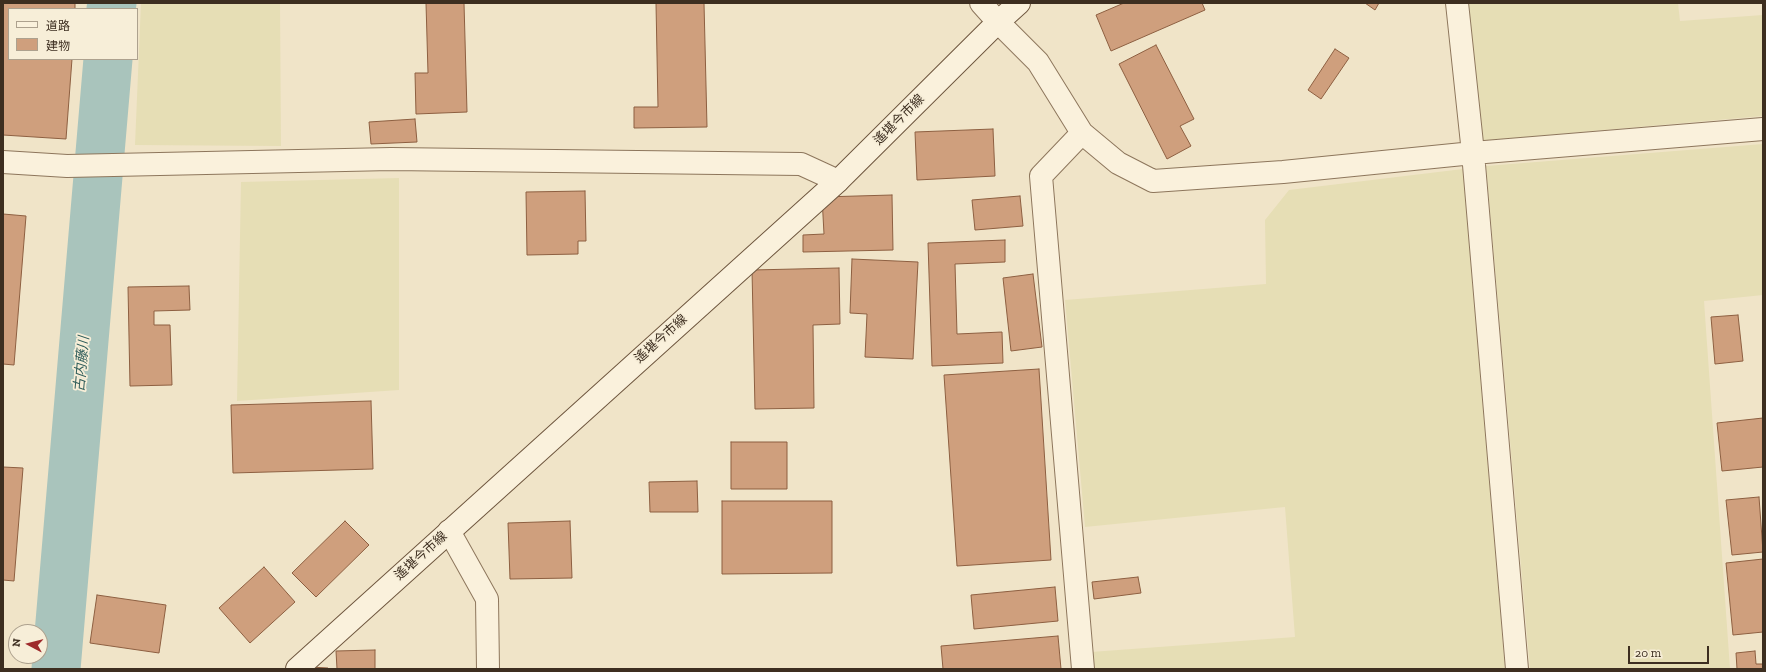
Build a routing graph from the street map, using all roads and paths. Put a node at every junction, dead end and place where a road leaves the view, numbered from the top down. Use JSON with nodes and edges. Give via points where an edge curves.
{"nodes":[{"id":1,"x":981,"y":3,"type":"edge"},
{"id":2,"x":1019,"y":3,"type":"edge"},
{"id":3,"x":1458,"y":3,"type":"edge"},
{"id":4,"x":998,"y":22,"type":"junction"},
{"id":5,"x":1763,"y":129,"type":"edge"},
{"id":6,"x":1082,"y":133,"type":"junction"},
{"id":7,"x":1473,"y":153,"type":"junction"},
{"id":8,"x":3,"y":162,"type":"edge"},
{"id":9,"x":838,"y":181,"type":"junction"},
{"id":10,"x":449,"y":531,"type":"junction"},
{"id":11,"x":297,"y":669,"type":"edge"},
{"id":12,"x":488,"y":669,"type":"edge"},
{"id":13,"x":1083,"y":669,"type":"edge"},
{"id":14,"x":1517,"y":669,"type":"edge"}],
"edges":[{"from":1,"to":4,"type":"street"},
{"from":2,"to":4,"type":"street","name":"遙堪今市線"},
{"from":3,"to":7,"type":"street"},
{"from":4,"to":6,"type":"street","via":[[1038,62]]},
{"from":4,"to":9,"type":"street","name":"遙堪今市線"},
{"from":5,"to":7,"type":"street"},
{"from":6,"to":7,"type":"street","via":[[1118,163],[1153,181],[1283,172]]},
{"from":6,"to":13,"type":"street","via":[[1042,176]]},
{"from":7,"to":14,"type":"street"},
{"from":8,"to":9,"type":"street","via":[[67,166],[391,159],[801,164]]},
{"from":9,"to":10,"type":"street","name":"遙堪今市線"},
{"from":10,"to":11,"type":"street","name":"遙堪今市線"},
{"from":10,"to":12,"type":"street","via":[[487,599]]}]}
